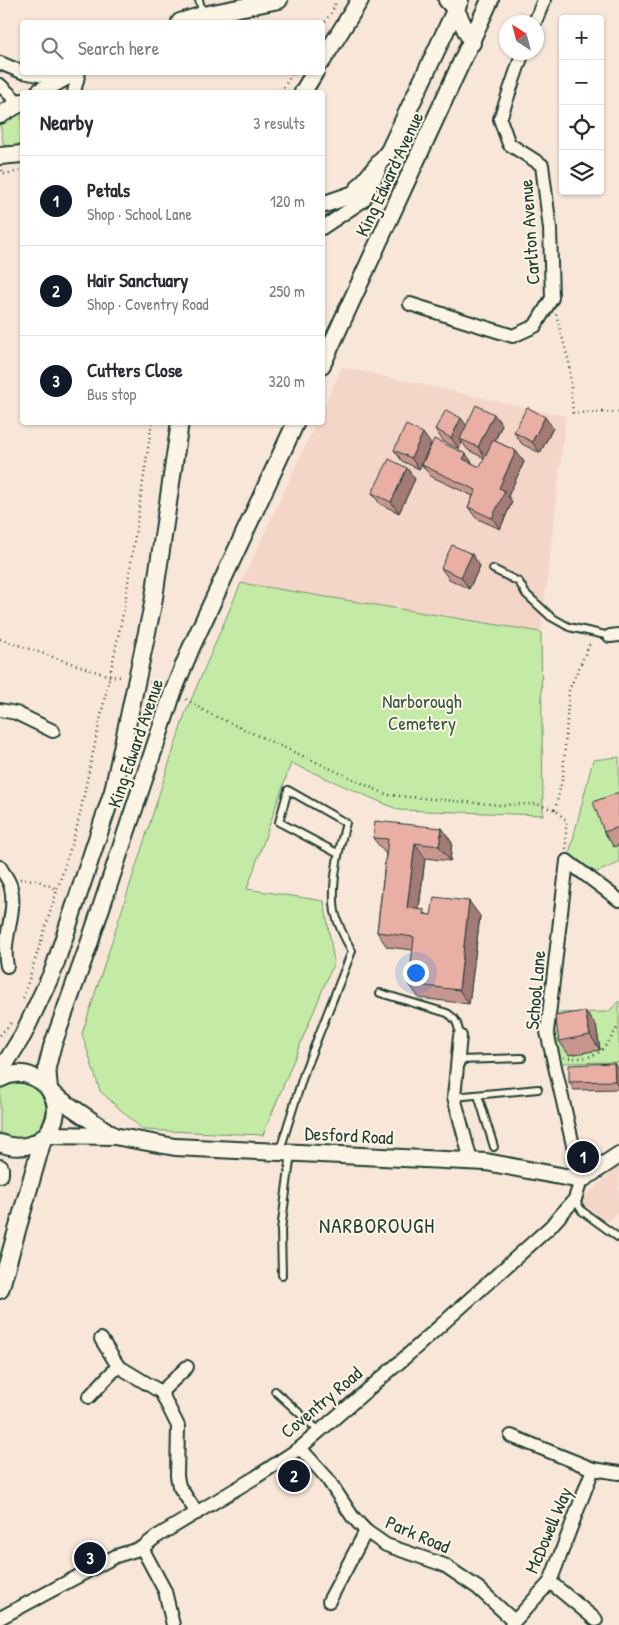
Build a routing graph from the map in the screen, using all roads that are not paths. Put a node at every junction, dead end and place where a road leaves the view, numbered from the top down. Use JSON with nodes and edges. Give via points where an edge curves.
{"nodes":[{"id":1,"x":279,"y":0,"type":"edge"},
{"id":2,"x":360,"y":0,"type":"edge"},
{"id":3,"x":490,"y":0,"type":"edge"},
{"id":4,"x":544,"y":0,"type":"edge"},
{"id":5,"x":454,"y":3,"type":"edge"},
{"id":6,"x":201,"y":7,"type":"edge"},
{"id":7,"x":538,"y":15,"type":"edge"},
{"id":8,"x":183,"y":20,"type":"edge"},
{"id":9,"x":472,"y":43,"type":"junction"},
{"id":10,"x":325,"y":56,"type":"edge"},
{"id":11,"x":520,"y":60,"type":"edge"},
{"id":12,"x":0,"y":63,"type":"edge"},
{"id":13,"x":20,"y":71,"type":"edge"},
{"id":14,"x":39,"y":75,"type":"edge"},
{"id":15,"x":69,"y":75,"type":"edge"},
{"id":16,"x":78,"y":75,"type":"edge"},
{"id":17,"x":313,"y":75,"type":"edge"},
{"id":18,"x":60,"y":79,"type":"junction"},
{"id":19,"x":0,"y":85,"type":"edge"},
{"id":20,"x":41,"y":90,"type":"edge"},
{"id":21,"x":74,"y":90,"type":"edge"},
{"id":22,"x":304,"y":90,"type":"edge"},
{"id":23,"x":20,"y":102,"type":"edge"},
{"id":24,"x":20,"y":105,"type":"edge"},
{"id":25,"x":0,"y":115,"type":"edge"},
{"id":26,"x":389,"y":151,"type":"junction"},
{"id":27,"x":20,"y":154,"type":"edge"},
{"id":28,"x":0,"y":156,"type":"edge"},
{"id":29,"x":325,"y":204,"type":"edge"},
{"id":30,"x":325,"y":226,"type":"edge"},
{"id":31,"x":410,"y":304,"type":"dead end"},
{"id":32,"x":325,"y":358,"type":"edge"},
{"id":33,"x":180,"y":425,"type":"edge"},
{"id":34,"x":295,"y":425,"type":"edge"},
{"id":35,"x":493,"y":568,"type":"dead end"},
{"id":36,"x":614,"y":635,"type":"edge"},
{"id":37,"x":0,"y":710,"type":"edge"},
{"id":38,"x":53,"y":731,"type":"dead end"},
{"id":39,"x":337,"y":853,"type":"junction"},
{"id":40,"x":0,"y":867,"type":"edge"},
{"id":41,"x":619,"y":900,"type":"edge"},
{"id":42,"x":7,"y":966,"type":"dead end"},
{"id":43,"x":380,"y":993,"type":"dead end"},
{"id":44,"x":460,"y":1036,"type":"joint"},
{"id":45,"x":522,"y":1058,"type":"dead end"},
{"id":46,"x":458,"y":1060,"type":"junction"},
{"id":47,"x":0,"y":1072,"type":"edge"},
{"id":48,"x":0,"y":1079,"type":"edge"},
{"id":49,"x":538,"y":1089,"type":"dead end"},
{"id":50,"x":50,"y":1091,"type":"junction"},
{"id":51,"x":478,"y":1094,"type":"junction"},
{"id":52,"x":454,"y":1097,"type":"junction"},
{"id":53,"x":114,"y":1136,"type":"junction"},
{"id":54,"x":45,"y":1137,"type":"junction"},
{"id":55,"x":0,"y":1143,"type":"edge"},
{"id":56,"x":494,"y":1147,"type":"dead end"},
{"id":57,"x":285,"y":1151,"type":"junction"},
{"id":58,"x":619,"y":1155,"type":"edge"},
{"id":59,"x":471,"y":1161,"type":"junction"},
{"id":60,"x":0,"y":1168,"type":"edge"},
{"id":61,"x":0,"y":1174,"type":"edge"},
{"id":62,"x":581,"y":1180,"type":"junction"},
{"id":63,"x":575,"y":1198,"type":"junction"},
{"id":64,"x":619,"y":1238,"type":"edge"},
{"id":65,"x":282,"y":1275,"type":"dead end"},
{"id":66,"x":0,"y":1290,"type":"edge"},
{"id":67,"x":101,"y":1338,"type":"dead end"},
{"id":68,"x":118,"y":1366,"type":"junction"},
{"id":69,"x":187,"y":1367,"type":"dead end"},
{"id":70,"x":275,"y":1391,"type":"dead end"},
{"id":71,"x":161,"y":1392,"type":"junction"},
{"id":72,"x":88,"y":1397,"type":"dead end"},
{"id":73,"x":319,"y":1431,"type":"junction"},
{"id":74,"x":511,"y":1436,"type":"dead end"},
{"id":75,"x":300,"y":1448,"type":"junction"},
{"id":76,"x":593,"y":1469,"type":"junction"},
{"id":77,"x":619,"y":1473,"type":"edge"},
{"id":78,"x":197,"y":1513,"type":"junction"},
{"id":79,"x":366,"y":1531,"type":"junction"},
{"id":80,"x":142,"y":1548,"type":"junction"},
{"id":81,"x":550,"y":1582,"type":"junction"},
{"id":82,"x":329,"y":1600,"type":"dead end"},
{"id":83,"x":0,"y":1618,"type":"edge"},
{"id":84,"x":596,"y":1620,"type":"dead end"},
{"id":85,"x":512,"y":1623,"type":"edge"},
{"id":86,"x":173,"y":1625,"type":"edge"}],
"edges":[{"from":1,"to":6,"type":"main road"},
{"from":2,"to":10,"type":"main road"},
{"from":3,"to":9,"type":"main road","name":"King Edward Avenue"},
{"from":4,"to":7,"type":"street"},
{"from":5,"to":9,"type":"main road"},
{"from":5,"to":26,"type":"main road","name":"King Edward Avenue"},
{"from":6,"to":8,"type":"main road"},
{"from":9,"to":32,"type":"main road","name":"King Edward Avenue"},
{"from":11,"to":31,"type":"street","name":"Carlton Avenue","via":[[500,120],[509,144],[542,165],[550,229],[552,298],[535,326],[513,336]]},
{"from":12,"to":13,"type":"street"},
{"from":14,"to":18,"type":"street"},
{"from":15,"to":18,"type":"main road"},
{"from":16,"to":21,"type":"street"},
{"from":17,"to":22,"type":"main road"},
{"from":18,"to":20,"type":"main road"},
{"from":19,"to":23,"type":"street"},
{"from":24,"to":25,"type":"main road"},
{"from":26,"to":29,"type":"main road","name":"King Edward Avenue","via":[[354,194]]},
{"from":26,"to":30,"type":"street","via":[[364,200]]},
{"from":27,"to":28,"type":"main road"},
{"from":33,"to":47,"type":"main road","name":"King Edward Avenue","via":[[152,604],[113,791],[53,971],[23,1035]]},
{"from":34,"to":50,"type":"main road","name":"King Edward Avenue","via":[[173,692],[52,1047],[47,1067]]},
{"from":35,"to":36,"type":"lane","via":[[519,582],[526,594],[551,617],[569,627]]},
{"from":37,"to":38,"type":"street","via":[[16,712]]},
{"from":39,"to":39,"type":"lane","via":[[278,822],[288,790],[346,823]]},
{"from":39,"to":57,"type":"lane","via":[[335,911],[340,930],[352,952],[305,1070]]},
{"from":40,"to":42,"type":"street","via":[[11,888],[10,923],[5,947]]},
{"from":41,"to":62,"type":"street","name":"School Lane","via":[[567,861],[547,1032]]},
{"from":43,"to":44,"type":"lane","via":[[454,1017]]},
{"from":44,"to":46,"type":"street"},
{"from":45,"to":46,"type":"lane"},
{"from":46,"to":52,"type":"street"},
{"from":48,"to":50,"type":"main road","via":[[16,1073],[29,1075],[40,1080]]},
{"from":49,"to":51,"type":"lane"},
{"from":50,"to":53,"type":"main road","name":"Desford Road"},
{"from":50,"to":54,"type":"main road","name":"King Edward Avenue","via":[[56,1115]]},
{"from":51,"to":52,"type":"lane"},
{"from":51,"to":56,"type":"lane"},
{"from":52,"to":59,"type":"street"},
{"from":53,"to":54,"type":"main road","name":"Desford Road"},
{"from":53,"to":57,"type":"main road","name":"Desford Road","via":[[175,1147]]},
{"from":54,"to":55,"type":"main road","via":[[22,1148]]},
{"from":54,"to":66,"type":"main road","name":"King Edward Avenue"},
{"from":57,"to":59,"type":"main road","name":"Desford Road"},
{"from":57,"to":65,"type":"lane"},
{"from":58,"to":62,"type":"main road"},
{"from":59,"to":62,"type":"main road","name":"Desford Road"},
{"from":60,"to":61,"type":"main road"},
{"from":62,"to":63,"type":"street","name":"Coventry Road"},
{"from":63,"to":64,"type":"lane","via":[[582,1211]]},
{"from":63,"to":73,"type":"street","name":"Coventry Road","via":[[536,1239],[402,1361]]},
{"from":67,"to":68,"type":"street"},
{"from":68,"to":71,"type":"street"},
{"from":68,"to":72,"type":"street"},
{"from":69,"to":71,"type":"street"},
{"from":70,"to":73,"type":"lane"},
{"from":71,"to":78,"type":"street","via":[[178,1426],[177,1476]]},
{"from":73,"to":75,"type":"street","name":"Coventry Road"},
{"from":74,"to":76,"type":"street"},
{"from":75,"to":78,"type":"street","name":"Coventry Road"},
{"from":75,"to":79,"type":"street","name":"Park Road"},
{"from":76,"to":77,"type":"street"},
{"from":76,"to":81,"type":"street","name":"McDowell Way"},
{"from":78,"to":80,"type":"street","name":"Coventry Road"},
{"from":79,"to":82,"type":"street"},
{"from":79,"to":85,"type":"street","name":"Park Road","via":[[386,1545],[444,1565],[478,1588]]},
{"from":80,"to":83,"type":"street","name":"Coventry Road","via":[[116,1556]]},
{"from":80,"to":86,"type":"street","via":[[165,1591]]},
{"from":81,"to":84,"type":"street"},
{"from":81,"to":85,"type":"street","name":"McDowell Way"}]}
